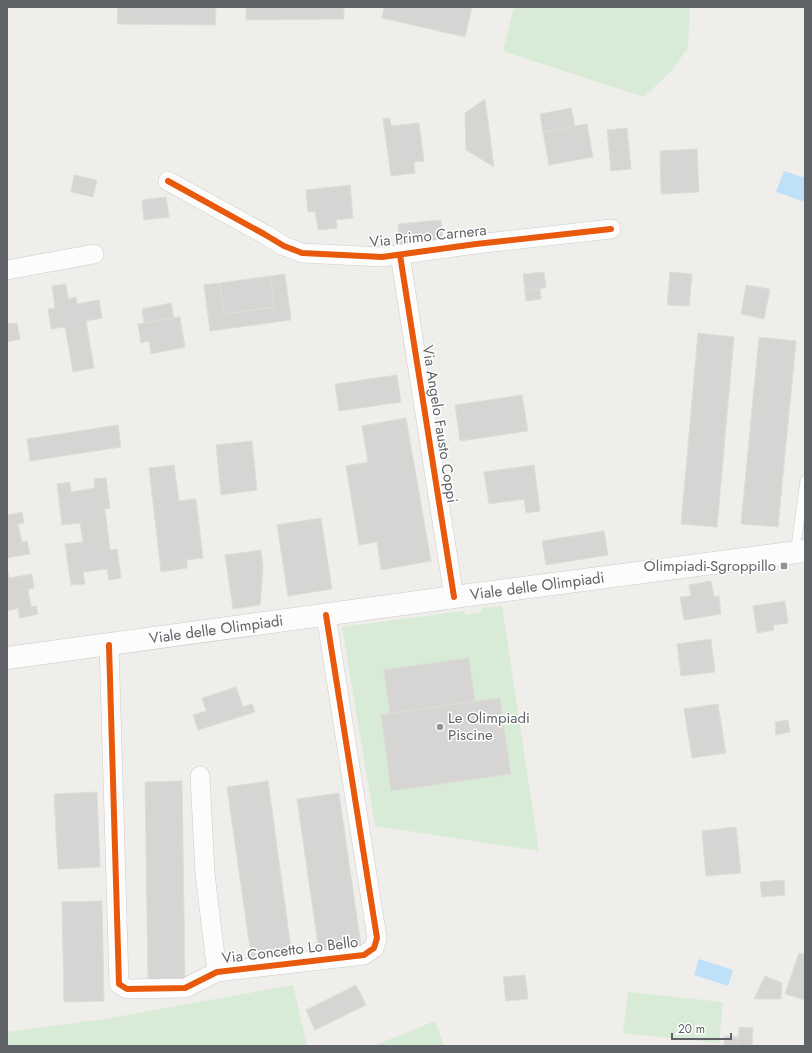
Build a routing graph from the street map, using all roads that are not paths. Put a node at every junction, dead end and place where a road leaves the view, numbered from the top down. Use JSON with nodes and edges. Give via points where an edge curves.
{"nodes":[{"id":1,"x":168,"y":181,"type":"dead end"},
{"id":2,"x":612,"y":229,"type":"dead end"},
{"id":3,"x":94,"y":254,"type":"dead end"},
{"id":4,"x":400,"y":255,"type":"junction"},
{"id":5,"x":7,"y":270,"type":"edge"},
{"id":6,"x":805,"y":480,"type":"edge"},
{"id":7,"x":800,"y":552,"type":"edge"},
{"id":8,"x":454,"y":597,"type":"junction"},
{"id":9,"x":326,"y":615,"type":"junction"},
{"id":10,"x":109,"y":645,"type":"junction"},
{"id":11,"x":7,"y":658,"type":"edge"},
{"id":12,"x":200,"y":776,"type":"dead end"},
{"id":13,"x":216,"y":972,"type":"junction"}],
"edges":[{"from":1,"to":4,"type":"street","name":"Via Primo Carnera","via":[[284,246],[302,253],[382,257]]},
{"from":2,"to":4,"type":"street","name":"Via Primo Carnera"},
{"from":3,"to":5,"type":"street"},
{"from":4,"to":8,"type":"street","name":"Via Angelo Fausto Coppi"},
{"from":6,"to":7,"type":"lane"},
{"from":7,"to":8,"type":"street","name":"Viale delle Olimpiadi"},
{"from":8,"to":9,"type":"street","name":"Viale delle Olimpiadi"},
{"from":9,"to":10,"type":"street","name":"Viale delle Olimpiadi"},
{"from":9,"to":13,"type":"street","name":"Via Concetto Lo Bello","via":[[377,938],[374,948],[364,955]]},
{"from":10,"to":11,"type":"street","name":"Viale delle Olimpiadi"},
{"from":10,"to":13,"type":"street","name":"Via Concetto Lo Bello","via":[[119,984],[127,989],[185,988]]},
{"from":12,"to":13,"type":"street","via":[[205,874]]}]}
